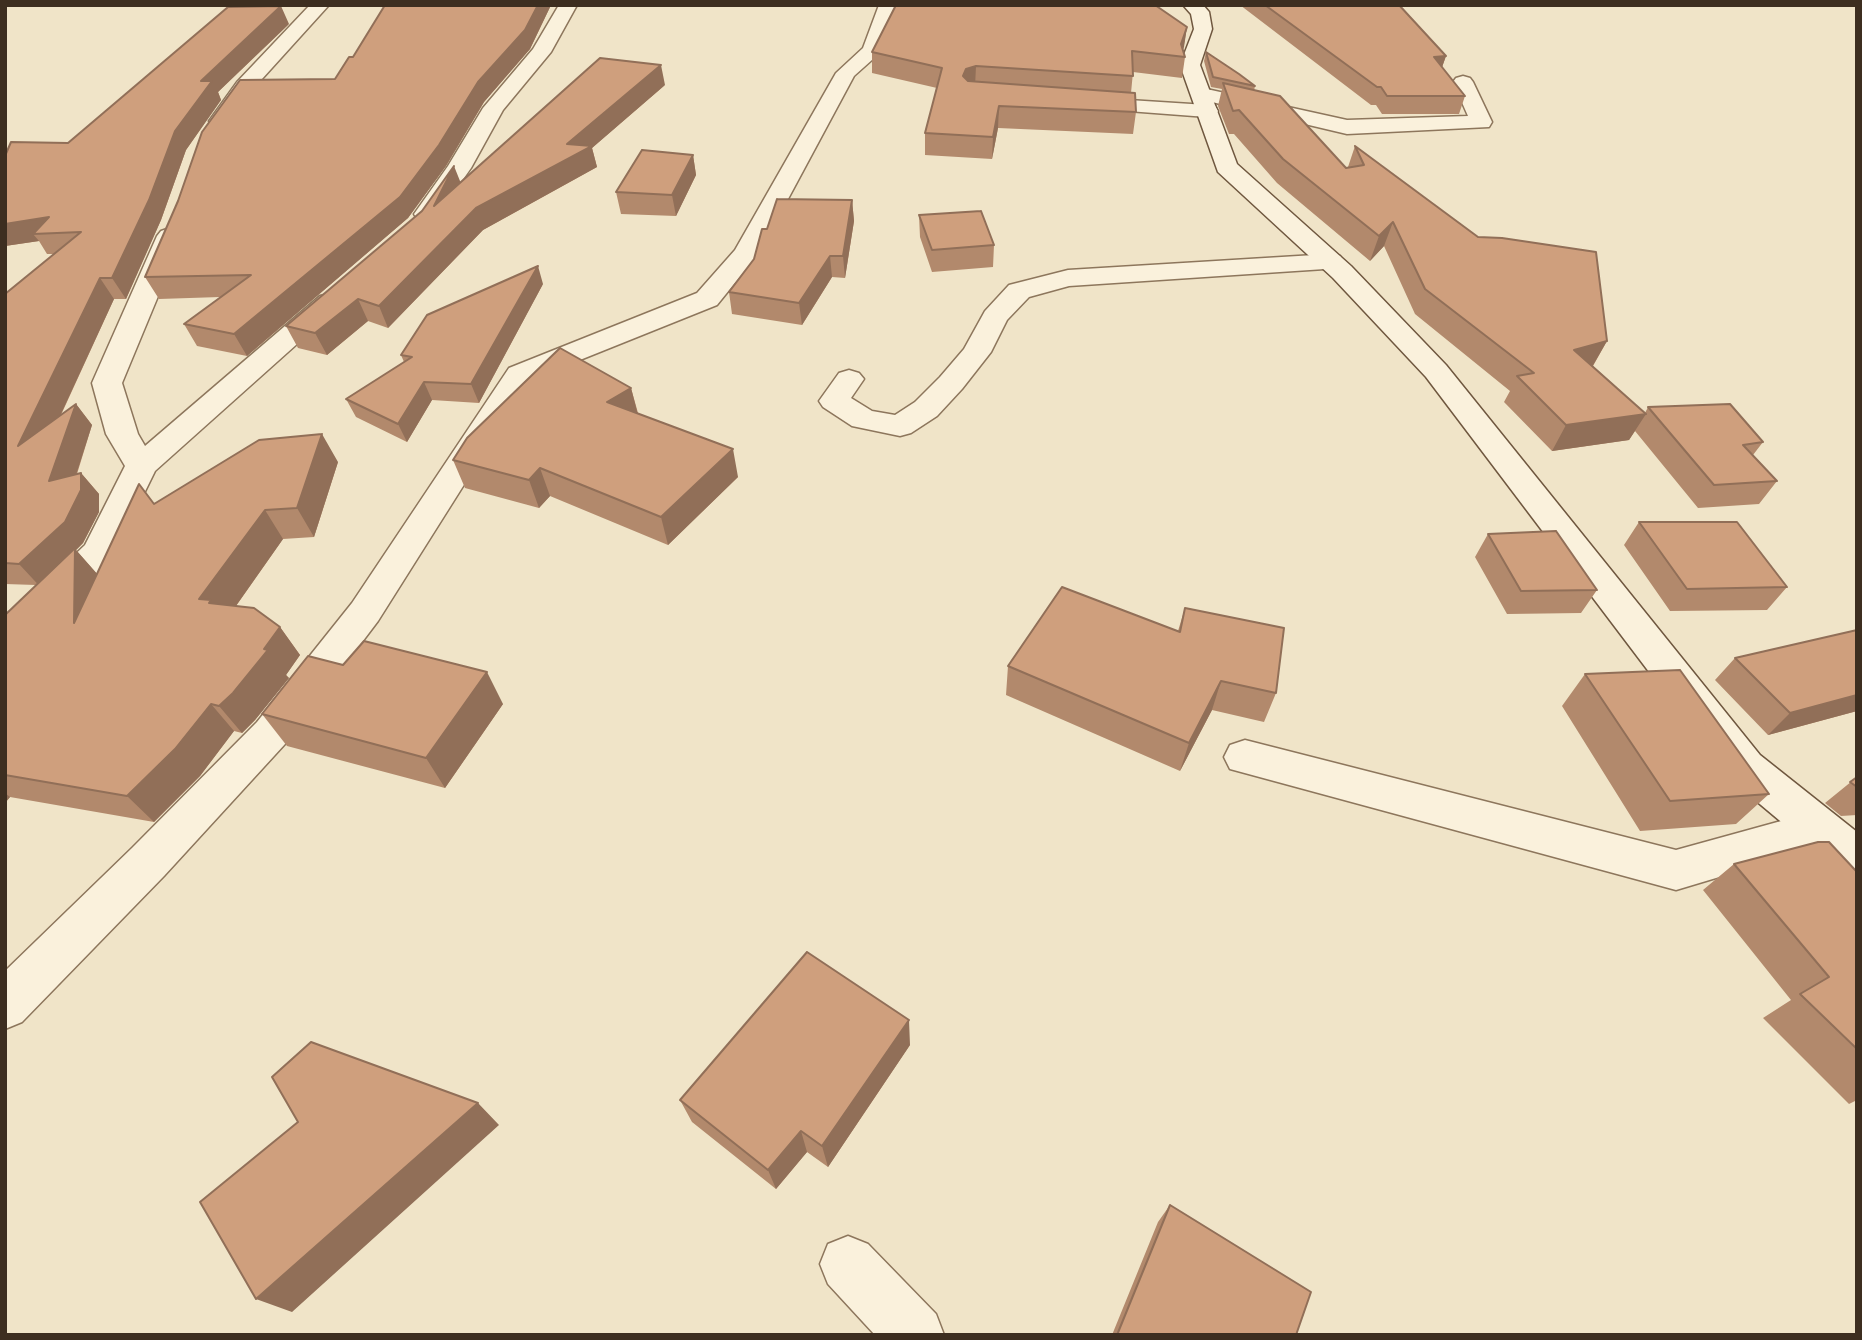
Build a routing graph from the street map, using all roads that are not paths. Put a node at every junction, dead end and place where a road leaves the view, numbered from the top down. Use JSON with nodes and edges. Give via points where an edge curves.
{"nodes":[{"id":1,"x":320,"y":5,"type":"edge"},
{"id":2,"x":568,"y":5,"type":"edge"},
{"id":3,"x":888,"y":5,"type":"edge"},
{"id":4,"x":1192,"y":5,"type":"edge"},
{"id":5,"x":1463,"y":82,"type":"dead end"},
{"id":6,"x":1057,"y":102,"type":"edge"},
{"id":7,"x":1205,"y":103,"type":"junction"},
{"id":8,"x":206,"y":140,"type":"edge"},
{"id":9,"x":179,"y":210,"type":"edge"},
{"id":10,"x":408,"y":234,"type":"edge"},
{"id":11,"x":1331,"y":262,"type":"junction"},
{"id":12,"x":347,"y":287,"type":"edge"},
{"id":13,"x":849,"y":379,"type":"dead end"},
{"id":14,"x":141,"y":466,"type":"junction"},
{"id":15,"x":5,"y":644,"type":"edge"},
{"id":16,"x":1245,"y":757,"type":"dead end"},
{"id":17,"x":1821,"y":829,"type":"junction"},
{"id":18,"x":1857,"y":858,"type":"edge"},
{"id":19,"x":5,"y":1005,"type":"edge"},
{"id":20,"x":848,"y":1264,"type":"dead end"},
{"id":21,"x":915,"y":1335,"type":"edge"}],
"edges":[{"from":1,"to":8,"type":"street","via":[[244,86]]},
{"from":2,"to":10,"type":"street","via":[[541,52],[494,108],[459,169]]},
{"from":3,"to":19,"type":"street","via":[[872,51],[846,73],[746,253],[707,299],[519,374],[365,612],[271,733]]},
{"from":4,"to":7,"type":"street","via":[[1200,12],[1203,29],[1190,65]]},
{"from":5,"to":7,"type":"street","via":[[1481,121],[1347,127]]},
{"from":6,"to":7,"type":"street"},
{"from":7,"to":11,"type":"street","via":[[1226,167]]},
{"from":9,"to":14,"type":"street","via":[[107,383],[122,434]]},
{"from":11,"to":13,"type":"street","via":[[1068,278],[1019,291],[995,317],[977,352],[951,383],[926,409],[900,426],[863,419],[834,401]]},
{"from":11,"to":17,"type":"street","via":[[1436,371],[1745,767]]},
{"from":12,"to":14,"type":"street"},
{"from":14,"to":15,"type":"street","via":[[99,552]]},
{"from":16,"to":17,"type":"street","via":[[1676,870]]},
{"from":17,"to":18,"type":"street"},
{"from":20,"to":21,"type":"street"}]}
